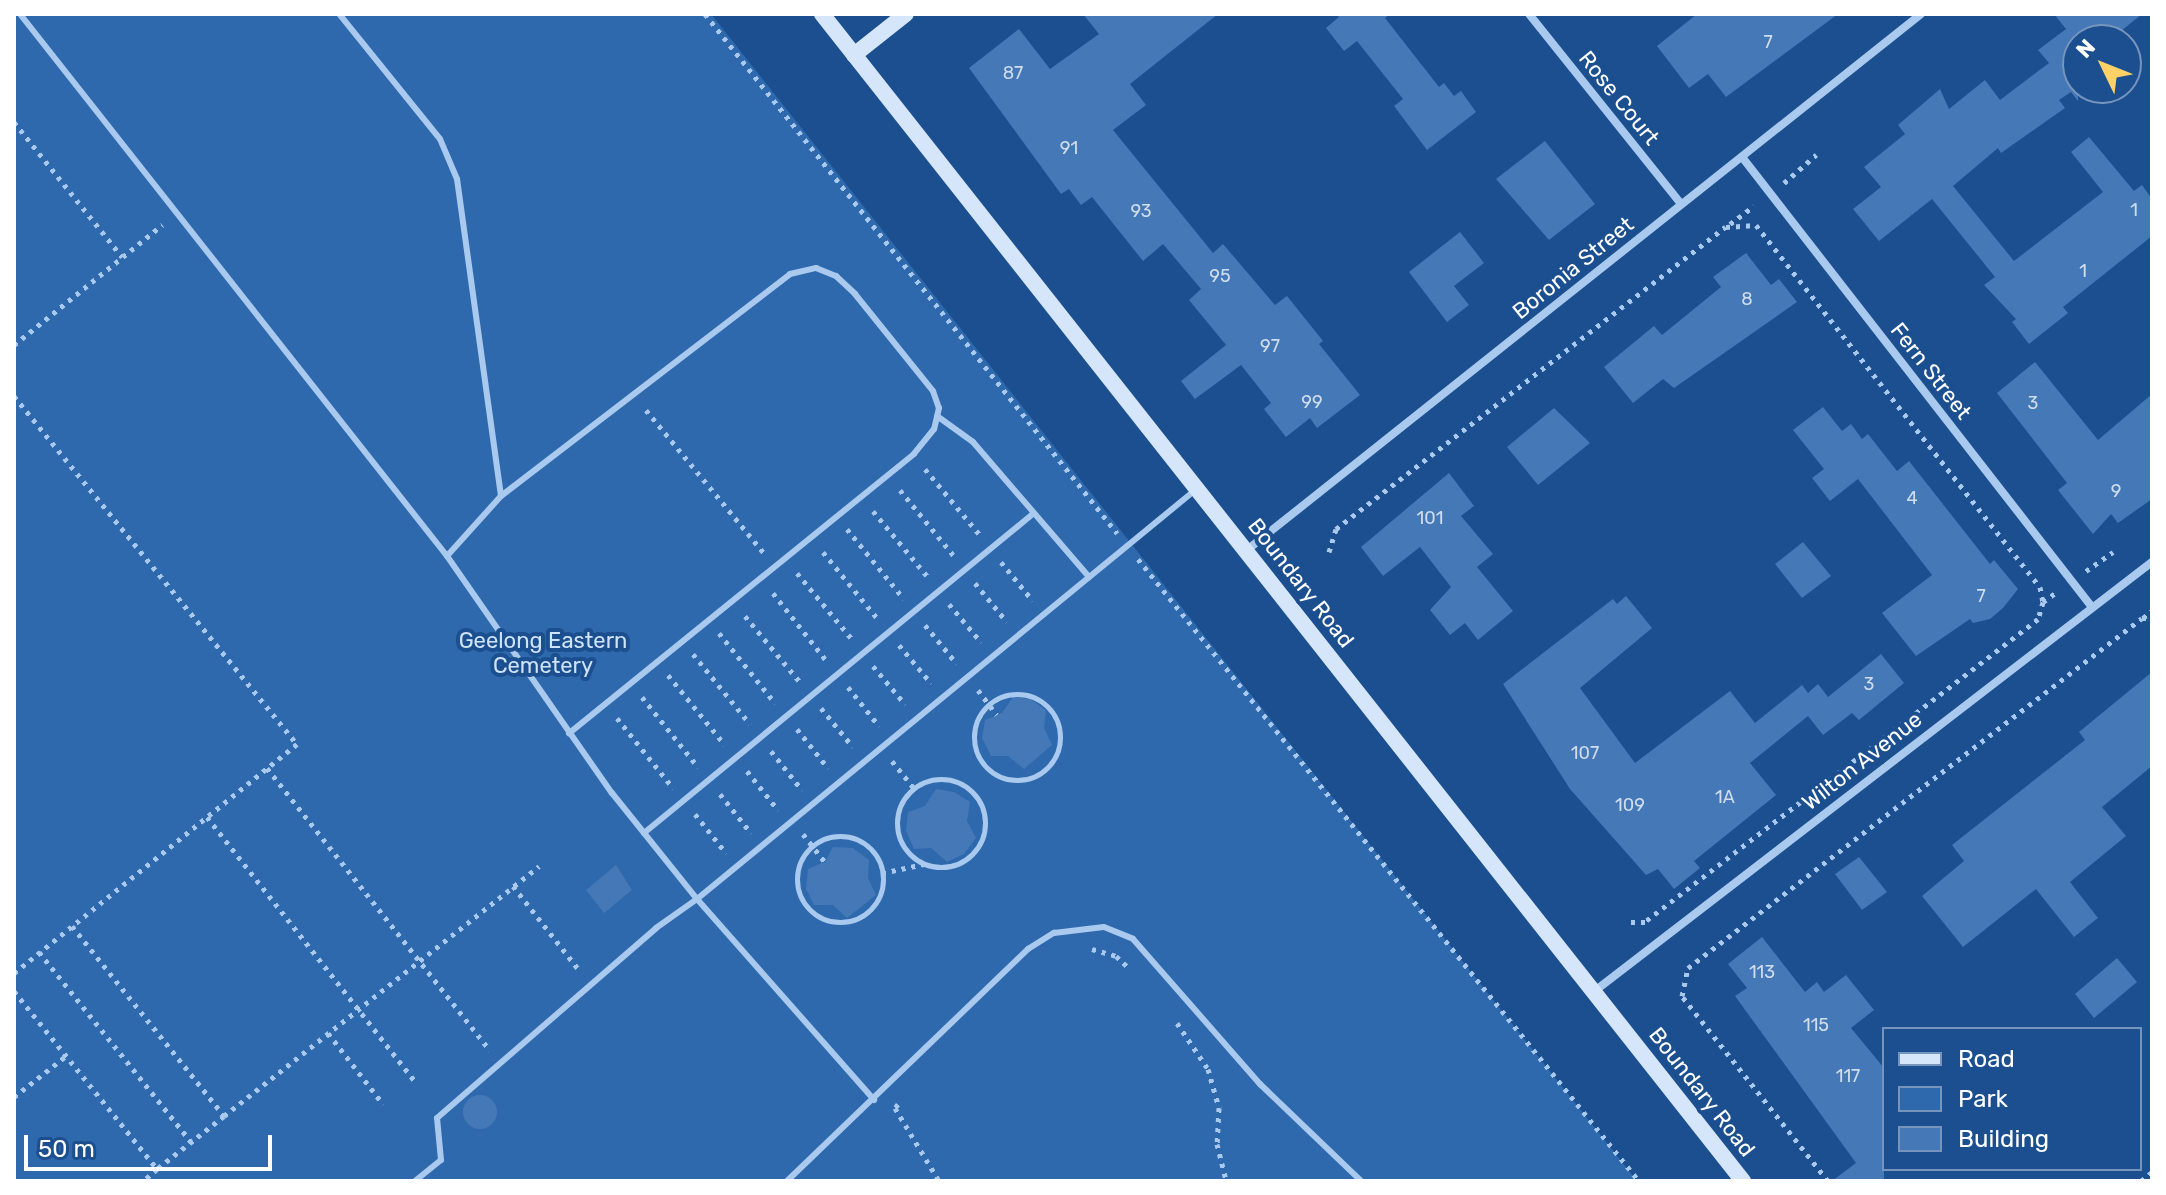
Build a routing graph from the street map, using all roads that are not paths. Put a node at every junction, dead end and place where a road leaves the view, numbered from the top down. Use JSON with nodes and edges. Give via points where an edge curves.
{"nodes":[{"id":1,"x":20,"y":14,"type":"edge"},
{"id":2,"x":339,"y":14,"type":"edge"},
{"id":3,"x":822,"y":14,"type":"edge"},
{"id":4,"x":906,"y":14,"type":"edge"},
{"id":5,"x":1529,"y":14,"type":"edge"},
{"id":6,"x":1921,"y":14,"type":"edge"},
{"id":7,"x":854,"y":55,"type":"junction"},
{"id":8,"x":1742,"y":157,"type":"junction"},
{"id":9,"x":1681,"y":204,"type":"junction"},
{"id":10,"x":937,"y":416,"type":"junction"},
{"id":11,"x":1198,"y":489,"type":"junction"},
{"id":12,"x":501,"y":496,"type":"junction"},
{"id":13,"x":1034,"y":513,"type":"junction"},
{"id":14,"x":1247,"y":550,"type":"junction"},
{"id":15,"x":447,"y":556,"type":"junction"},
{"id":16,"x":2152,"y":562,"type":"edge"},
{"id":17,"x":1089,"y":577,"type":"junction"},
{"id":18,"x":2092,"y":607,"type":"junction"},
{"id":19,"x":569,"y":733,"type":"junction"},
{"id":20,"x":644,"y":833,"type":"junction"},
{"id":21,"x":697,"y":899,"type":"junction"},
{"id":22,"x":1596,"y":990,"type":"junction"},
{"id":23,"x":874,"y":1100,"type":"junction"},
{"id":24,"x":415,"y":1181,"type":"edge"},
{"id":25,"x":787,"y":1181,"type":"edge"},
{"id":26,"x":1361,"y":1181,"type":"edge"},
{"id":27,"x":1743,"y":1181,"type":"edge"}],
"edges":[{"from":1,"to":15,"type":"lane"},
{"from":2,"to":12,"type":"lane","via":[[440,139],[457,179]]},
{"from":3,"to":7,"type":"main road","name":"Boundary Road"},
{"from":4,"to":7,"type":"main road"},
{"from":5,"to":9,"type":"street","name":"Rose Court"},
{"from":6,"to":8,"type":"street","name":"Boronia Street"},
{"from":7,"to":11,"type":"main road","name":"Boundary Road"},
{"from":8,"to":9,"type":"street","name":"Boronia Street"},
{"from":8,"to":18,"type":"street","name":"Fern Street"},
{"from":9,"to":14,"type":"street","name":"Boronia Street"},
{"from":10,"to":12,"type":"lane","via":[[933,391],[855,294],[836,276],[816,268],[790,274]]},
{"from":10,"to":13,"type":"lane","via":[[973,442]]},
{"from":10,"to":19,"type":"lane","via":[[922,446]]},
{"from":11,"to":14,"type":"main road","name":"Boundary Road"},
{"from":11,"to":17,"type":"lane"},
{"from":12,"to":15,"type":"lane"},
{"from":13,"to":17,"type":"lane"},
{"from":13,"to":20,"type":"lane"},
{"from":14,"to":22,"type":"main road","name":"Boundary Road"},
{"from":15,"to":19,"type":"lane"},
{"from":16,"to":18,"type":"street","name":"Wilton Avenue"},
{"from":17,"to":21,"type":"lane"},
{"from":18,"to":22,"type":"street","name":"Wilton Avenue"},
{"from":19,"to":20,"type":"lane"},
{"from":20,"to":21,"type":"lane"},
{"from":21,"to":23,"type":"lane"},
{"from":21,"to":24,"type":"lane","via":[[437,1118],[441,1160]]},
{"from":22,"to":27,"type":"main road","name":"Boundary Road"},
{"from":23,"to":25,"type":"lane"},
{"from":23,"to":26,"type":"lane","via":[[1028,949],[1054,933],[1104,927],[1133,939],[1260,1084]]}]}
